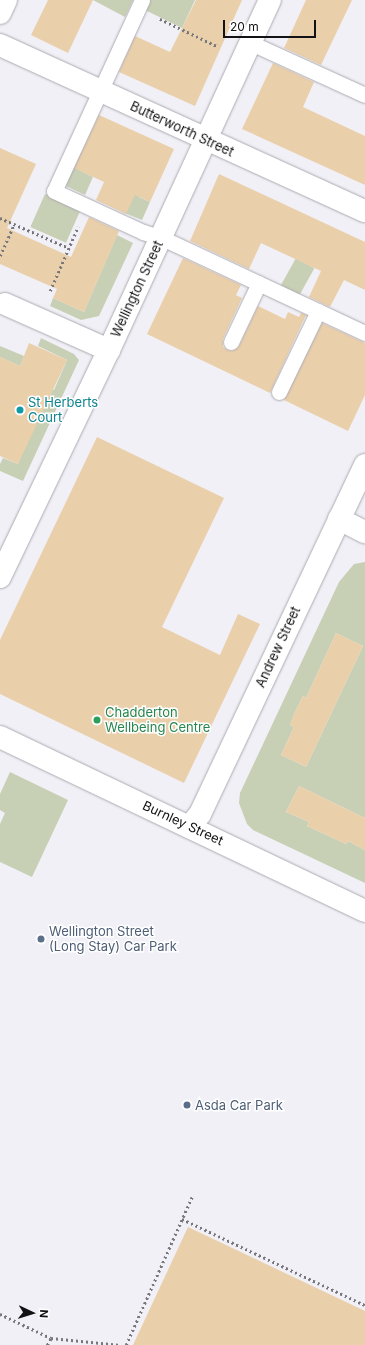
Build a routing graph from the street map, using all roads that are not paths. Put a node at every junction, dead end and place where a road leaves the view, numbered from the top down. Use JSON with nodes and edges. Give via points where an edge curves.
{"nodes":[{"id":1,"x":6,"y":0,"type":"edge"},
{"id":2,"x":270,"y":0,"type":"edge"},
{"id":3,"x":140,"y":4,"type":"edge"},
{"id":4,"x":0,"y":13,"type":"edge"},
{"id":5,"x":251,"y":43,"type":"junction"},
{"id":6,"x":0,"y":46,"type":"edge"},
{"id":7,"x":100,"y":92,"type":"junction"},
{"id":8,"x":365,"y":95,"type":"edge"},
{"id":9,"x":207,"y":141,"type":"junction"},
{"id":10,"x":365,"y":211,"type":"edge"},
{"id":11,"x":162,"y":238,"type":"junction"},
{"id":12,"x":259,"y":284,"type":"junction"},
{"id":13,"x":5,"y":304,"type":"dead end"},
{"id":14,"x":318,"y":311,"type":"junction"},
{"id":15,"x":365,"y":333,"type":"edge"},
{"id":16,"x":231,"y":342,"type":"dead end"},
{"id":17,"x":109,"y":350,"type":"junction"},
{"id":18,"x":279,"y":392,"type":"dead end"},
{"id":19,"x":365,"y":465,"type":"edge"},
{"id":20,"x":339,"y":519,"type":"junction"},
{"id":21,"x":365,"y":532,"type":"edge"},
{"id":22,"x":0,"y":577,"type":"edge"},
{"id":23,"x":0,"y":737,"type":"edge"},
{"id":24,"x":189,"y":827,"type":"junction"},
{"id":25,"x":365,"y":911,"type":"edge"}],
"edges":[{"from":1,"to":4,"type":"street"},
{"from":2,"to":5,"type":"street","name":"Wellington Street"},
{"from":3,"to":7,"type":"lane"},
{"from":5,"to":8,"type":"lane"},
{"from":5,"to":9,"type":"street","name":"Wellington Street"},
{"from":6,"to":7,"type":"street","name":"Butterworth Street"},
{"from":7,"to":9,"type":"street","name":"Butterworth Street","via":[[196,133]]},
{"from":7,"to":11,"type":"lane","via":[[54,191],[143,232]]},
{"from":9,"to":10,"type":"street","name":"Butterworth Street"},
{"from":9,"to":11,"type":"street","name":"Wellington Street"},
{"from":11,"to":12,"type":"lane"},
{"from":11,"to":17,"type":"street","name":"Wellington Street"},
{"from":12,"to":14,"type":"lane"},
{"from":12,"to":16,"type":"lane"},
{"from":13,"to":17,"type":"street"},
{"from":14,"to":15,"type":"lane"},
{"from":14,"to":18,"type":"lane"},
{"from":17,"to":22,"type":"street","name":"Wellington Street"},
{"from":19,"to":20,"type":"street","name":"Andrew Street"},
{"from":20,"to":21,"type":"street"},
{"from":20,"to":24,"type":"street","name":"Andrew Street","via":[[200,814]]},
{"from":23,"to":24,"type":"street","name":"Burnley Street"},
{"from":24,"to":25,"type":"street","name":"Burnley Street"}]}
